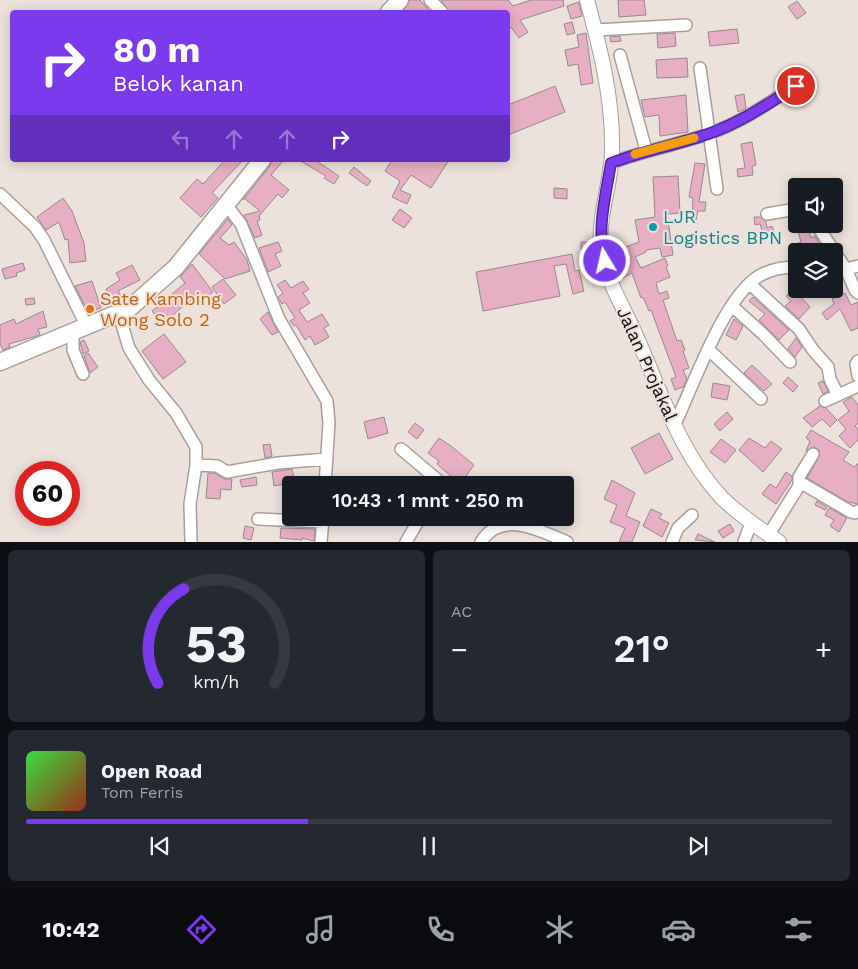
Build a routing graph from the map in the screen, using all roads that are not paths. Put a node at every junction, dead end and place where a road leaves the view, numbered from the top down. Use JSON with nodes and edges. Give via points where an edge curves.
{"nodes":[{"id":1,"x":400,"y":0,"type":"edge"},
{"id":2,"x":430,"y":0,"type":"edge"},
{"id":3,"x":587,"y":0,"type":"edge"},
{"id":4,"x":391,"y":10,"type":"edge"},
{"id":5,"x":440,"y":10,"type":"edge"},
{"id":6,"x":686,"y":25,"type":"dead end"},
{"id":7,"x":596,"y":30,"type":"junction"},
{"id":8,"x":620,"y":55,"type":"dead end"},
{"id":9,"x":700,"y":68,"type":"dead end"},
{"id":10,"x":796,"y":86,"type":"dead end"},
{"id":11,"x":709,"y":134,"type":"junction"},
{"id":12,"x":646,"y":150,"type":"junction"},
{"id":13,"x":260,"y":162,"type":"edge"},
{"id":14,"x":611,"y":163,"type":"junction"},
{"id":15,"x":717,"y":189,"type":"dead end"},
{"id":16,"x":0,"y":194,"type":"edge"},
{"id":17,"x":226,"y":203,"type":"junction"},
{"id":18,"x":788,"y":210,"type":"edge"},
{"id":19,"x":766,"y":214,"type":"dead end"},
{"id":20,"x":822,"y":233,"type":"edge"},
{"id":21,"x":858,"y":266,"type":"edge"},
{"id":22,"x":788,"y":267,"type":"edge"},
{"id":23,"x":846,"y":269,"type":"junction"},
{"id":24,"x":843,"y":270,"type":"edge"},
{"id":25,"x":750,"y":284,"type":"junction"},
{"id":26,"x":858,"y":293,"type":"edge"},
{"id":27,"x":732,"y":306,"type":"junction"},
{"id":28,"x":119,"y":315,"type":"junction"},
{"id":29,"x":80,"y":329,"type":"junction"},
{"id":30,"x":708,"y":349,"type":"junction"},
{"id":31,"x":858,"y":361,"type":"edge"},
{"id":32,"x":0,"y":362,"type":"edge"},
{"id":33,"x":790,"y":362,"type":"dead end"},
{"id":34,"x":84,"y":374,"type":"dead end"},
{"id":35,"x":858,"y":376,"type":"edge"},
{"id":36,"x":858,"y":386,"type":"edge"},
{"id":37,"x":838,"y":395,"type":"junction"},
{"id":38,"x":761,"y":399,"type":"dead end"},
{"id":39,"x":826,"y":401,"type":"dead end"},
{"id":40,"x":674,"y":426,"type":"junction"},
{"id":41,"x":401,"y":449,"type":"dead end"},
{"id":42,"x":813,"y":454,"type":"dead end"},
{"id":43,"x":327,"y":459,"type":"junction"},
{"id":44,"x":196,"y":465,"type":"junction"},
{"id":45,"x":326,"y":476,"type":"edge"},
{"id":46,"x":433,"y":476,"type":"edge"},
{"id":47,"x":799,"y":486,"type":"junction"},
{"id":48,"x":858,"y":511,"type":"edge"},
{"id":49,"x":692,"y":515,"type":"dead end"},
{"id":50,"x":258,"y":519,"type":"dead end"},
{"id":51,"x":282,"y":519,"type":"edge"},
{"id":52,"x":752,"y":523,"type":"junction"},
{"id":53,"x":322,"y":526,"type":"edge"},
{"id":54,"x":415,"y":526,"type":"edge"},
{"id":55,"x":774,"y":538,"type":"edge"},
{"id":56,"x":191,"y":542,"type":"edge"},
{"id":57,"x":321,"y":542,"type":"edge"},
{"id":58,"x":406,"y":542,"type":"edge"},
{"id":59,"x":481,"y":542,"type":"edge"},
{"id":60,"x":567,"y":542,"type":"edge"},
{"id":61,"x":672,"y":542,"type":"edge"},
{"id":62,"x":744,"y":542,"type":"edge"}],
"edges":[{"from":1,"to":4,"type":"highway"},
{"from":2,"to":5,"type":"street"},
{"from":3,"to":7,"type":"main road","name":"Jalan Projakal"},
{"from":6,"to":7,"type":"street"},
{"from":7,"to":14,"type":"main road","name":"Jalan Projakal","via":[[611,122]]},
{"from":8,"to":12,"type":"street"},
{"from":9,"to":11,"type":"street"},
{"from":10,"to":11,"type":"street","via":[[750,116]]},
{"from":11,"to":12,"type":"street"},
{"from":11,"to":15,"type":"street"},
{"from":12,"to":14,"type":"street"},
{"from":13,"to":17,"type":"highway"},
{"from":14,"to":40,"type":"main road","name":"Jalan Projakal","via":[[602,212],[601,247],[610,281]]},
{"from":16,"to":29,"type":"street","via":[[44,240]]},
{"from":17,"to":28,"type":"highway","via":[[176,267]]},
{"from":17,"to":43,"type":"street","via":[[241,224],[279,319],[327,401]]},
{"from":18,"to":19,"type":"street"},
{"from":20,"to":23,"type":"street"},
{"from":21,"to":23,"type":"street"},
{"from":22,"to":25,"type":"street","via":[[778,268]]},
{"from":23,"to":24,"type":"street"},
{"from":23,"to":26,"type":"street"},
{"from":25,"to":27,"type":"street"},
{"from":25,"to":37,"type":"street","via":[[799,329],[828,367]]},
{"from":27,"to":30,"type":"street"},
{"from":27,"to":33,"type":"street"},
{"from":28,"to":29,"type":"highway"},
{"from":28,"to":44,"type":"street","via":[[129,348],[193,441]]},
{"from":29,"to":32,"type":"highway"},
{"from":29,"to":34,"type":"street","via":[[73,350]]},
{"from":30,"to":38,"type":"street"},
{"from":30,"to":40,"type":"street"},
{"from":31,"to":35,"type":"street"},
{"from":36,"to":37,"type":"street"},
{"from":37,"to":39,"type":"street"},
{"from":40,"to":52,"type":"main road","name":"Jalan Projakal","via":[[720,496]]},
{"from":41,"to":46,"type":"street"},
{"from":42,"to":47,"type":"street","via":[[799,477]]},
{"from":43,"to":44,"type":"street","via":[[227,472],[217,466]]},
{"from":43,"to":45,"type":"street"},
{"from":44,"to":56,"type":"street","via":[[190,504]]},
{"from":47,"to":48,"type":"street","via":[[806,485],[851,512]]},
{"from":47,"to":55,"type":"street"},
{"from":49,"to":61,"type":"street","via":[[678,528]]},
{"from":50,"to":51,"type":"street"},
{"from":52,"to":55,"type":"main road","name":"Jalan Projakal"},
{"from":52,"to":62,"type":"street"},
{"from":53,"to":57,"type":"street"},
{"from":54,"to":58,"type":"street"},
{"from":59,"to":60,"type":"street","via":[[498,528],[513,524],[531,526]]}]}
